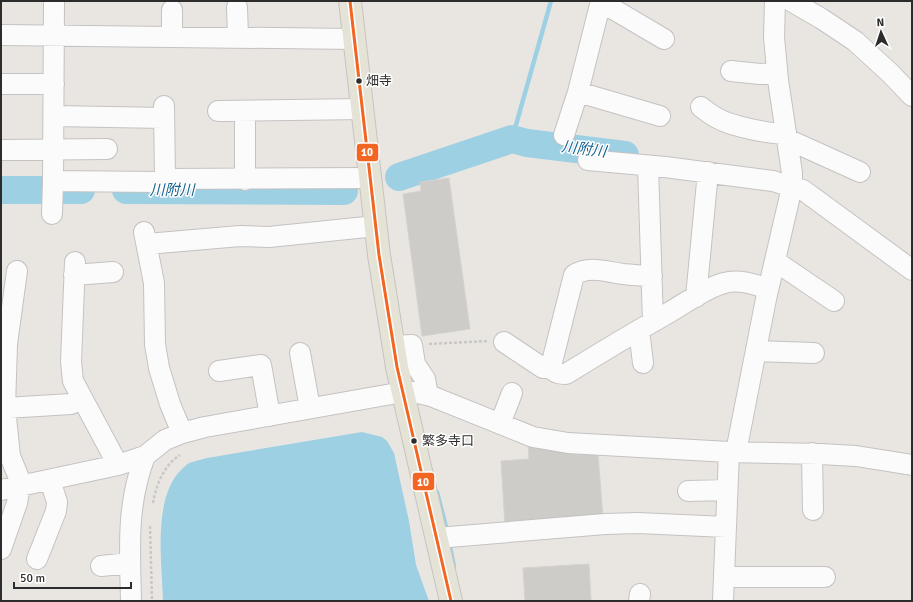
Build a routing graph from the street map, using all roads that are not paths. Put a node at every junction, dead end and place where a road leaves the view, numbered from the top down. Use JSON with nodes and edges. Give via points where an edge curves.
{"nodes":[{"id":1,"x":54,"y":1,"type":"edge"},
{"id":2,"x":350,"y":1,"type":"edge"},
{"id":3,"x":601,"y":1,"type":"edge"},
{"id":4,"x":775,"y":1,"type":"edge"},
{"id":5,"x":791,"y":1,"type":"edge"},
{"id":6,"x":237,"y":7,"type":"dead end"},
{"id":7,"x":172,"y":10,"type":"dead end"},
{"id":8,"x":55,"y":35,"type":"junction"},
{"id":9,"x":1,"y":36,"type":"edge"},
{"id":10,"x":172,"y":37,"type":"junction"},
{"id":11,"x":238,"y":38,"type":"junction"},
{"id":12,"x":355,"y":39,"type":"junction"},
{"id":13,"x":664,"y":39,"type":"dead end"},
{"id":14,"x":731,"y":71,"type":"dead end"},
{"id":15,"x":778,"y":73,"type":"junction"},
{"id":16,"x":1,"y":84,"type":"edge"},
{"id":17,"x":54,"y":84,"type":"junction"},
{"id":18,"x":578,"y":92,"type":"junction"},
{"id":19,"x":912,"y":96,"type":"edge"},
{"id":20,"x":701,"y":108,"type":"dead end"},
{"id":21,"x":363,"y":109,"type":"junction"},
{"id":22,"x":218,"y":111,"type":"dead end"},
{"id":23,"x":245,"y":111,"type":"junction"},
{"id":24,"x":54,"y":116,"type":"junction"},
{"id":25,"x":660,"y":116,"type":"dead end"},
{"id":26,"x":564,"y":135,"type":"dead end"},
{"id":27,"x":787,"y":137,"type":"junction"},
{"id":28,"x":54,"y":149,"type":"junction"},
{"id":29,"x":107,"y":149,"type":"dead end"},
{"id":30,"x":1,"y":150,"type":"edge"},
{"id":31,"x":588,"y":160,"type":"dead end"},
{"id":32,"x":648,"y":166,"type":"junction"},
{"id":33,"x":708,"y":172,"type":"junction"},
{"id":34,"x":860,"y":172,"type":"dead end"},
{"id":35,"x":370,"y":178,"type":"junction"},
{"id":36,"x":165,"y":179,"type":"junction"},
{"id":37,"x":245,"y":180,"type":"junction"},
{"id":38,"x":53,"y":186,"type":"junction"},
{"id":39,"x":792,"y":187,"type":"junction"},
{"id":40,"x":52,"y":214,"type":"dead end"},
{"id":41,"x":376,"y":226,"type":"junction"},
{"id":42,"x":775,"y":261,"type":"junction"},
{"id":43,"x":912,"y":270,"type":"edge"},
{"id":44,"x":112,"y":272,"type":"dead end"},
{"id":45,"x":652,"y":276,"type":"junction"},
{"id":46,"x":11,"y":282,"type":"edge"},
{"id":47,"x":768,"y":288,"type":"junction"},
{"id":48,"x":696,"y":297,"type":"junction"},
{"id":49,"x":834,"y":301,"type":"dead end"},
{"id":50,"x":646,"y":326,"type":"junction"},
{"id":51,"x":504,"y":342,"type":"road end"},
{"id":52,"x":403,"y":346,"type":"junction"},
{"id":53,"x":756,"y":351,"type":"junction"},
{"id":54,"x":300,"y":353,"type":"dead end"},
{"id":55,"x":814,"y":353,"type":"dead end"},
{"id":56,"x":643,"y":362,"type":"dead end"},
{"id":57,"x":552,"y":368,"type":"junction"},
{"id":58,"x":219,"y":372,"type":"dead end"},
{"id":59,"x":403,"y":392,"type":"junction"},
{"id":60,"x":512,"y":393,"type":"dead end"},
{"id":61,"x":428,"y":395,"type":"junction"},
{"id":62,"x":82,"y":398,"type":"junction"},
{"id":63,"x":4,"y":408,"type":"junction"},
{"id":64,"x":310,"y":408,"type":"junction"},
{"id":65,"x":270,"y":416,"type":"junction"},
{"id":66,"x":500,"y":424,"type":"junction"},
{"id":67,"x":182,"y":432,"type":"junction"},
{"id":68,"x":732,"y":452,"type":"junction"},
{"id":69,"x":812,"y":453,"type":"junction"},
{"id":70,"x":145,"y":456,"type":"junction"},
{"id":71,"x":118,"y":465,"type":"junction"},
{"id":72,"x":912,"y":465,"type":"edge"},
{"id":73,"x":50,"y":480,"type":"junction"},
{"id":74,"x":10,"y":489,"type":"edge"},
{"id":75,"x":727,"y":490,"type":"junction"},
{"id":76,"x":688,"y":491,"type":"dead end"},
{"id":77,"x":813,"y":510,"type":"dead end"},
{"id":78,"x":726,"y":527,"type":"junction"},
{"id":79,"x":437,"y":538,"type":"junction"},
{"id":80,"x":1,"y":549,"type":"edge"},
{"id":81,"x":37,"y":559,"type":"dead end"},
{"id":82,"x":130,"y":562,"type":"junction"},
{"id":83,"x":101,"y":566,"type":"dead end"},
{"id":84,"x":724,"y":577,"type":"junction"},
{"id":85,"x":824,"y":577,"type":"dead end"},
{"id":86,"x":131,"y":601,"type":"edge"},
{"id":87,"x":451,"y":601,"type":"edge"},
{"id":88,"x":723,"y":601,"type":"edge"}],
"edges":[{"from":1,"to":8,"type":"street"},
{"from":2,"to":12,"type":"main road"},
{"from":3,"to":13,"type":"street"},
{"from":3,"to":18,"type":"street"},
{"from":4,"to":15,"type":"street","via":[[774,38]]},
{"from":5,"to":19,"type":"street","via":[[855,40]]},
{"from":6,"to":11,"type":"street"},
{"from":7,"to":10,"type":"street"},
{"from":8,"to":9,"type":"street"},
{"from":8,"to":10,"type":"street"},
{"from":8,"to":17,"type":"street"},
{"from":10,"to":11,"type":"street"},
{"from":11,"to":12,"type":"street"},
{"from":12,"to":21,"type":"main road"},
{"from":14,"to":15,"type":"street"},
{"from":15,"to":27,"type":"street"},
{"from":16,"to":17,"type":"street"},
{"from":17,"to":24,"type":"street"},
{"from":18,"to":25,"type":"street"},
{"from":18,"to":26,"type":"street"},
{"from":20,"to":27,"type":"street","via":[[717,119]]},
{"from":21,"to":23,"type":"street"},
{"from":21,"to":35,"type":"main road"},
{"from":22,"to":23,"type":"street"},
{"from":23,"to":37,"type":"street"},
{"from":24,"to":28,"type":"street"},
{"from":24,"to":36,"type":"street","via":[[164,112]]},
{"from":27,"to":34,"type":"street"},
{"from":27,"to":39,"type":"street"},
{"from":28,"to":29,"type":"street"},
{"from":28,"to":30,"type":"street"},
{"from":28,"to":38,"type":"street"},
{"from":31,"to":32,"type":"street"},
{"from":32,"to":33,"type":"street"},
{"from":32,"to":45,"type":"street"},
{"from":33,"to":39,"type":"street","via":[[773,181]]},
{"from":33,"to":48,"type":"street"},
{"from":35,"to":37,"type":"street"},
{"from":35,"to":41,"type":"main road"},
{"from":36,"to":37,"type":"street"},
{"from":36,"to":38,"type":"street","via":[[158,182]]},
{"from":38,"to":40,"type":"street"},
{"from":39,"to":42,"type":"street"},
{"from":39,"to":43,"type":"street","via":[[803,190]]},
{"from":41,"to":52,"type":"main road","via":[[379,255]]},
{"from":41,"to":67,"type":"street","via":[[269,237],[145,238],[154,283],[155,344],[159,368]]},
{"from":42,"to":47,"type":"street"},
{"from":42,"to":49,"type":"street"},
{"from":44,"to":62,"type":"street","via":[[75,268],[70,362],[73,381]]},
{"from":45,"to":50,"type":"street"},
{"from":45,"to":57,"type":"street","via":[[635,276],[605,270],[580,271],[574,275]]},
{"from":46,"to":63,"type":"street"},
{"from":47,"to":48,"type":"street","via":[[734,281],[723,283]]},
{"from":47,"to":53,"type":"street"},
{"from":48,"to":50,"type":"street"},
{"from":50,"to":56,"type":"street"},
{"from":50,"to":57,"type":"street","via":[[566,374],[557,374]]},
{"from":51,"to":57,"type":"street","via":[[544,368]]},
{"from":52,"to":59,"type":"main road"},
{"from":52,"to":61,"type":"street","via":[[425,379]]},
{"from":53,"to":55,"type":"street"},
{"from":53,"to":68,"type":"street"},
{"from":54,"to":64,"type":"street"},
{"from":58,"to":65,"type":"street","via":[[262,365]]},
{"from":59,"to":61,"type":"street"},
{"from":59,"to":64,"type":"street"},
{"from":59,"to":79,"type":"main road"},
{"from":60,"to":66,"type":"street"},
{"from":61,"to":66,"type":"street"},
{"from":62,"to":63,"type":"street","via":[[72,404]]},
{"from":62,"to":71,"type":"street"},
{"from":63,"to":74,"type":"street","via":[[10,456],[19,478]]},
{"from":64,"to":65,"type":"street"},
{"from":65,"to":67,"type":"street"},
{"from":66,"to":68,"type":"street","via":[[533,437],[568,442]]},
{"from":67,"to":70,"type":"street","via":[[165,440]]},
{"from":68,"to":69,"type":"street"},
{"from":68,"to":75,"type":"street"},
{"from":69,"to":72,"type":"street","via":[[856,456]]},
{"from":69,"to":77,"type":"street"},
{"from":70,"to":71,"type":"street"},
{"from":70,"to":82,"type":"street","via":[[138,475],[130,515]]},
{"from":71,"to":73,"type":"street"},
{"from":73,"to":74,"type":"street"},
{"from":73,"to":81,"type":"street","via":[[57,502],[56,511]]},
{"from":74,"to":80,"type":"street","via":[[17,503]]},
{"from":75,"to":76,"type":"street"},
{"from":75,"to":78,"type":"street"},
{"from":78,"to":79,"type":"street","via":[[605,524]]},
{"from":78,"to":84,"type":"street"},
{"from":79,"to":87,"type":"main road"},
{"from":82,"to":83,"type":"street"},
{"from":82,"to":86,"type":"street"},
{"from":84,"to":85,"type":"street"},
{"from":84,"to":88,"type":"street"}]}
